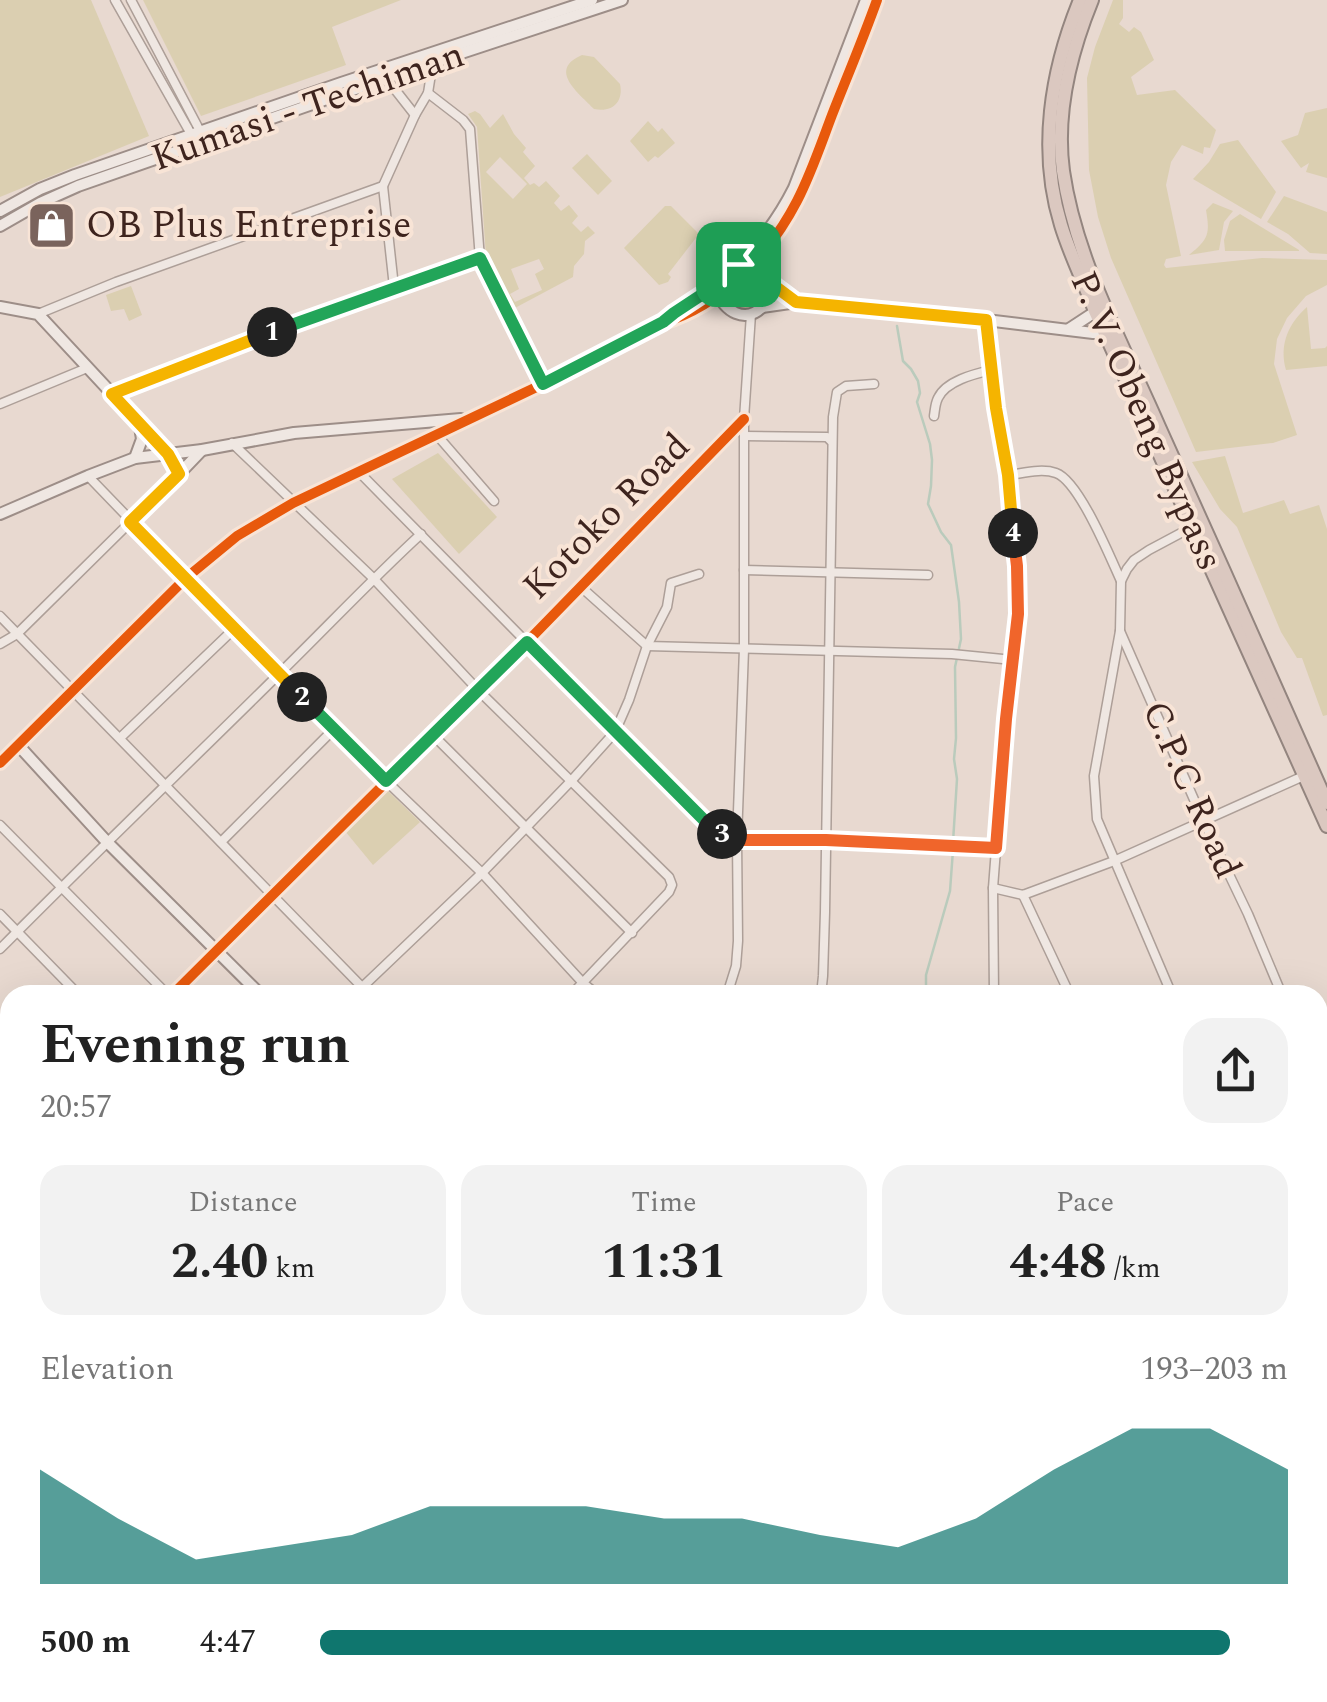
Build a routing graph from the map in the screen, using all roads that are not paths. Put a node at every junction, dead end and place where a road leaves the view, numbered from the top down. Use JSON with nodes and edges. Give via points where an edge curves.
{"nodes":[{"id":1,"x":115,"y":0,"type":"edge"},
{"id":2,"x":131,"y":0,"type":"edge"},
{"id":3,"x":592,"y":0,"type":"edge"},
{"id":4,"x":622,"y":0,"type":"edge"},
{"id":5,"x":866,"y":0,"type":"edge"},
{"id":6,"x":877,"y":0,"type":"edge"},
{"id":7,"x":1080,"y":0,"type":"edge"},
{"id":8,"x":1092,"y":0,"type":"edge"},
{"id":9,"x":431,"y":58,"type":"junction"},
{"id":10,"x":386,"y":78,"type":"junction"},
{"id":11,"x":428,"y":93,"type":"junction"},
{"id":12,"x":415,"y":115,"type":"junction"},
{"id":13,"x":196,"y":133,"type":"junction"},
{"id":14,"x":109,"y":169,"type":"junction"},
{"id":15,"x":383,"y":186,"type":"junction"},
{"id":16,"x":0,"y":211,"type":"edge"},
{"id":17,"x":0,"y":226,"type":"edge"},
{"id":18,"x":763,"y":251,"type":"junction"},
{"id":19,"x":480,"y":258,"type":"junction"},
{"id":20,"x":738,"y":264,"type":"junction"},
{"id":21,"x":751,"y":264,"type":"junction"},
{"id":22,"x":767,"y":278,"type":"junction"},
{"id":23,"x":394,"y":288,"type":"junction"},
{"id":24,"x":720,"y":294,"type":"junction"},
{"id":25,"x":796,"y":302,"type":"junction"},
{"id":26,"x":0,"y":307,"type":"edge"},
{"id":27,"x":1100,"y":310,"type":"junction"},
{"id":28,"x":757,"y":311,"type":"junction"},
{"id":29,"x":38,"y":314,"type":"junction"},
{"id":30,"x":986,"y":320,"type":"junction"},
{"id":31,"x":663,"y":322,"type":"junction"},
{"id":32,"x":1069,"y":329,"type":"junction"},
{"id":33,"x":1111,"y":332,"type":"junction"},
{"id":34,"x":87,"y":368,"type":"junction"},
{"id":35,"x":991,"y":370,"type":"junction"},
{"id":36,"x":543,"y":384,"type":"junction"},
{"id":37,"x":874,"y":384,"type":"dead end"},
{"id":38,"x":112,"y":394,"type":"junction"},
{"id":39,"x":0,"y":404,"type":"edge"},
{"id":40,"x":934,"y":416,"type":"dead end"},
{"id":41,"x":467,"y":419,"type":"junction"},
{"id":42,"x":744,"y":419,"type":"junction"},
{"id":43,"x":140,"y":426,"type":"junction"},
{"id":44,"x":436,"y":434,"type":"junction"},
{"id":45,"x":744,"y":436,"type":"junction"},
{"id":46,"x":831,"y":441,"type":"junction"},
{"id":47,"x":232,"y":443,"type":"junction"},
{"id":48,"x":202,"y":450,"type":"junction"},
{"id":49,"x":168,"y":454,"type":"junction"},
{"id":50,"x":136,"y":458,"type":"junction"},
{"id":51,"x":358,"y":471,"type":"junction"},
{"id":52,"x":179,"y":474,"type":"junction"},
{"id":53,"x":1008,"y":475,"type":"junction"},
{"id":54,"x":88,"y":476,"type":"junction"},
{"id":55,"x":494,"y":501,"type":"dead end"},
{"id":56,"x":293,"y":503,"type":"junction"},
{"id":57,"x":0,"y":514,"type":"edge"},
{"id":58,"x":130,"y":522,"type":"junction"},
{"id":59,"x":1198,"y":524,"type":"junction"},
{"id":60,"x":421,"y":534,"type":"junction"},
{"id":61,"x":744,"y":570,"type":"junction"},
{"id":62,"x":830,"y":573,"type":"junction"},
{"id":63,"x":699,"y":574,"type":"dead end"},
{"id":64,"x":928,"y":575,"type":"dead end"},
{"id":65,"x":186,"y":578,"type":"junction"},
{"id":66,"x":373,"y":578,"type":"junction"},
{"id":67,"x":1121,"y":581,"type":"junction"},
{"id":68,"x":581,"y":587,"type":"junction"},
{"id":69,"x":0,"y":616,"type":"edge"},
{"id":70,"x":235,"y":628,"type":"junction"},
{"id":71,"x":1120,"y":631,"type":"junction"},
{"id":72,"x":17,"y":634,"type":"junction"},
{"id":73,"x":527,"y":642,"type":"junction"},
{"id":74,"x":0,"y":644,"type":"edge"},
{"id":75,"x":647,"y":646,"type":"junction"},
{"id":76,"x":744,"y":648,"type":"junction"},
{"id":77,"x":830,"y":651,"type":"junction"},
{"id":78,"x":1012,"y":660,"type":"junction"},
{"id":79,"x":280,"y":674,"type":"junction"},
{"id":80,"x":478,"y":690,"type":"junction"},
{"id":81,"x":74,"y":691,"type":"junction"},
{"id":82,"x":333,"y":730,"type":"junction"},
{"id":83,"x":615,"y":732,"type":"junction"},
{"id":84,"x":433,"y":735,"type":"junction"},
{"id":85,"x":120,"y":738,"type":"junction"},
{"id":86,"x":18,"y":746,"type":"junction"},
{"id":87,"x":0,"y":762,"type":"edge"},
{"id":88,"x":1309,"y":773,"type":"junction"},
{"id":89,"x":572,"y":780,"type":"junction"},
{"id":90,"x":386,"y":781,"type":"junction"},
{"id":91,"x":165,"y":784,"type":"junction"},
{"id":92,"x":1327,"y":803,"type":"edge"},
{"id":93,"x":1203,"y":820,"type":"junction"},
{"id":94,"x":0,"y":825,"type":"edge"},
{"id":95,"x":1327,"y":826,"type":"edge"},
{"id":96,"x":526,"y":828,"type":"junction"},
{"id":97,"x":737,"y":840,"type":"junction"},
{"id":98,"x":826,"y":840,"type":"junction"},
{"id":99,"x":107,"y":842,"type":"junction"},
{"id":100,"x":221,"y":842,"type":"junction"},
{"id":101,"x":996,"y":848,"type":"junction"},
{"id":102,"x":1114,"y":861,"type":"junction"},
{"id":103,"x":482,"y":873,"type":"junction"},
{"id":104,"x":60,"y":888,"type":"junction"},
{"id":105,"x":993,"y":888,"type":"junction"},
{"id":106,"x":273,"y":895,"type":"junction"},
{"id":107,"x":1024,"y":895,"type":"junction"},
{"id":108,"x":0,"y":914,"type":"edge"},
{"id":109,"x":17,"y":932,"type":"junction"},
{"id":110,"x":632,"y":933,"type":"junction"},
{"id":111,"x":0,"y":949,"type":"edge"},
{"id":112,"x":216,"y":950,"type":"junction"},
{"id":113,"x":582,"y":983,"type":"junction"},
{"id":114,"x":66,"y":985,"type":"edge"},
{"id":115,"x":160,"y":985,"type":"edge"},
{"id":116,"x":180,"y":985,"type":"edge"},
{"id":117,"x":251,"y":985,"type":"edge"},
{"id":118,"x":360,"y":985,"type":"edge"},
{"id":119,"x":364,"y":985,"type":"edge"},
{"id":120,"x":585,"y":985,"type":"edge"},
{"id":121,"x":730,"y":985,"type":"edge"},
{"id":122,"x":822,"y":985,"type":"edge"},
{"id":123,"x":994,"y":985,"type":"edge"},
{"id":124,"x":1065,"y":985,"type":"edge"},
{"id":125,"x":1168,"y":985,"type":"edge"},
{"id":126,"x":1278,"y":985,"type":"edge"}],
"edges":[{"from":1,"to":13,"type":"street"},
{"from":2,"to":13,"type":"street"},
{"from":3,"to":9,"type":"street","name":"Kumasi - Techiman"},
{"from":4,"to":9,"type":"street","name":"Kumasi - Techiman"},
{"from":5,"to":20,"type":"street","via":[[784,210]]},
{"from":6,"to":18,"type":"street","via":[[798,198]]},
{"from":7,"to":27,"type":"highway","name":"P. V. Obeng Bypass","via":[[1052,92],[1050,147],[1070,254]]},
{"from":8,"to":27,"type":"highway","name":"P. V. Obeng Bypass","via":[[1076,38],[1061,121],[1072,219]]},
{"from":9,"to":10,"type":"street","name":"Kumasi - Techiman"},
{"from":9,"to":11,"type":"street"},
{"from":9,"to":13,"type":"street","name":"Kumasi - Techiman"},
{"from":10,"to":12,"type":"street"},
{"from":10,"to":14,"type":"street","name":"Kumasi - Techiman"},
{"from":11,"to":12,"type":"street"},
{"from":11,"to":19,"type":"street","via":[[470,129]]},
{"from":12,"to":15,"type":"street"},
{"from":13,"to":14,"type":"street","name":"Kumasi - Techiman"},
{"from":14,"to":16,"type":"street","name":"Kumasi - Techiman","via":[[40,189]]},
{"from":14,"to":17,"type":"street","name":"Kumasi - Techiman"},
{"from":15,"to":23,"type":"street"},
{"from":15,"to":29,"type":"street"},
{"from":18,"to":21,"type":"street"},
{"from":18,"to":22,"type":"street"},
{"from":19,"to":23,"type":"street"},
{"from":19,"to":36,"type":"street"},
{"from":20,"to":21,"type":"street"},
{"from":20,"to":24,"type":"street"},
{"from":21,"to":22,"type":"street"},
{"from":21,"to":24,"type":"street"},
{"from":22,"to":25,"type":"street"},
{"from":22,"to":28,"type":"street","via":[[769,295]]},
{"from":23,"to":38,"type":"street"},
{"from":24,"to":28,"type":"street","via":[[735,314]]},
{"from":24,"to":31,"type":"street"},
{"from":24,"to":31,"type":"street"},
{"from":25,"to":28,"type":"street"},
{"from":25,"to":30,"type":"street"},
{"from":26,"to":29,"type":"street"},
{"from":27,"to":32,"type":"street"},
{"from":27,"to":33,"type":"highway","name":"P. V. Obeng Bypass"},
{"from":28,"to":42,"type":"street"},
{"from":29,"to":34,"type":"street"},
{"from":30,"to":32,"type":"street"},
{"from":30,"to":35,"type":"street"},
{"from":31,"to":36,"type":"street"},
{"from":32,"to":33,"type":"street"},
{"from":33,"to":59,"type":"highway","name":"P. V. Obeng Bypass"},
{"from":34,"to":38,"type":"street"},
{"from":34,"to":39,"type":"street"},
{"from":35,"to":40,"type":"street","via":[[948,387],[938,396]]},
{"from":35,"to":53,"type":"street"},
{"from":36,"to":41,"type":"street"},
{"from":37,"to":46,"type":"street","via":[[837,392]]},
{"from":38,"to":43,"type":"street"},
{"from":41,"to":44,"type":"street"},
{"from":41,"to":47,"type":"street"},
{"from":42,"to":45,"type":"street"},
{"from":42,"to":68,"type":"street","name":"Kotoko Road"},
{"from":43,"to":49,"type":"street"},
{"from":43,"to":50,"type":"street"},
{"from":44,"to":51,"type":"street"},
{"from":44,"to":55,"type":"street"},
{"from":45,"to":46,"type":"street"},
{"from":45,"to":61,"type":"street"},
{"from":46,"to":62,"type":"street"},
{"from":47,"to":48,"type":"street"},
{"from":47,"to":56,"type":"street"},
{"from":48,"to":49,"type":"street"},
{"from":48,"to":52,"type":"street"},
{"from":49,"to":50,"type":"street"},
{"from":49,"to":52,"type":"street"},
{"from":50,"to":54,"type":"street"},
{"from":51,"to":56,"type":"street"},
{"from":51,"to":60,"type":"street"},
{"from":52,"to":58,"type":"street"},
{"from":53,"to":67,"type":"street","via":[[1042,470],[1071,483]]},
{"from":53,"to":78,"type":"street","via":[[1018,598]]},
{"from":54,"to":57,"type":"street"},
{"from":54,"to":58,"type":"street"},
{"from":56,"to":65,"type":"street","via":[[237,536]]},
{"from":56,"to":66,"type":"street"},
{"from":58,"to":65,"type":"street"},
{"from":58,"to":72,"type":"street"},
{"from":59,"to":67,"type":"street","via":[[1134,560]]},
{"from":59,"to":88,"type":"highway","name":"P. V. Obeng Bypass"},
{"from":60,"to":66,"type":"street"},
{"from":60,"to":73,"type":"street"},
{"from":61,"to":62,"type":"street"},
{"from":61,"to":76,"type":"street"},
{"from":62,"to":64,"type":"street"},
{"from":62,"to":77,"type":"street"},
{"from":63,"to":75,"type":"street","via":[[671,582],[667,607]]},
{"from":65,"to":70,"type":"street"},
{"from":65,"to":81,"type":"street"},
{"from":66,"to":79,"type":"street"},
{"from":66,"to":80,"type":"street"},
{"from":67,"to":71,"type":"street","name":"C.P.C Road"},
{"from":68,"to":73,"type":"street","name":"Kotoko Road"},
{"from":68,"to":75,"type":"street"},
{"from":69,"to":72,"type":"street"},
{"from":70,"to":79,"type":"street"},
{"from":70,"to":85,"type":"street"},
{"from":71,"to":93,"type":"street","name":"C.P.C Road"},
{"from":71,"to":102,"type":"street","via":[[1094,776],[1097,819]]},
{"from":72,"to":74,"type":"street"},
{"from":72,"to":81,"type":"street"},
{"from":73,"to":80,"type":"street","name":"Kotoko Road"},
{"from":73,"to":83,"type":"street"},
{"from":75,"to":76,"type":"street"},
{"from":75,"to":83,"type":"street"},
{"from":76,"to":77,"type":"street"},
{"from":76,"to":97,"type":"street"},
{"from":77,"to":78,"type":"street"},
{"from":77,"to":98,"type":"street"},
{"from":78,"to":101,"type":"street"},
{"from":79,"to":82,"type":"street"},
{"from":79,"to":91,"type":"street"},
{"from":80,"to":84,"type":"street","name":"Kotoko Road"},
{"from":80,"to":89,"type":"street"},
{"from":81,"to":85,"type":"street"},
{"from":81,"to":86,"type":"street"},
{"from":82,"to":90,"type":"street"},
{"from":82,"to":100,"type":"street"},
{"from":83,"to":89,"type":"street"},
{"from":83,"to":97,"type":"street","via":[[714,828]]},
{"from":84,"to":90,"type":"street","name":"Kotoko Road"},
{"from":84,"to":96,"type":"street"},
{"from":85,"to":91,"type":"street"},
{"from":86,"to":87,"type":"street"},
{"from":86,"to":99,"type":"street"},
{"from":88,"to":92,"type":"highway","name":"P. V. Obeng Bypass"},
{"from":88,"to":93,"type":"street"},
{"from":88,"to":95,"type":"highway","name":"P. V. Obeng Bypass"},
{"from":89,"to":96,"type":"street"},
{"from":89,"to":110,"type":"street","via":[[672,885]]},
{"from":90,"to":103,"type":"street"},
{"from":90,"to":106,"type":"street","name":"Kotoko Road"},
{"from":91,"to":99,"type":"street"},
{"from":91,"to":100,"type":"street"},
{"from":93,"to":102,"type":"street"},
{"from":93,"to":126,"type":"street","name":"C.P.C Road"},
{"from":94,"to":104,"type":"street"},
{"from":96,"to":103,"type":"street"},
{"from":96,"to":110,"type":"street"},
{"from":97,"to":98,"type":"street"},
{"from":97,"to":121,"type":"street","via":[[737,954]]},
{"from":98,"to":101,"type":"street"},
{"from":98,"to":122,"type":"street"},
{"from":99,"to":104,"type":"street"},
{"from":99,"to":112,"type":"street"},
{"from":100,"to":106,"type":"street"},
{"from":101,"to":105,"type":"street"},
{"from":102,"to":107,"type":"street"},
{"from":102,"to":125,"type":"street"},
{"from":103,"to":113,"type":"street"},
{"from":103,"to":119,"type":"street"},
{"from":104,"to":109,"type":"street"},
{"from":104,"to":115,"type":"street"},
{"from":105,"to":107,"type":"street"},
{"from":105,"to":123,"type":"street"},
{"from":106,"to":112,"type":"street","name":"Kotoko Road"},
{"from":106,"to":118,"type":"street"},
{"from":107,"to":124,"type":"street"},
{"from":108,"to":109,"type":"street"},
{"from":109,"to":111,"type":"street"},
{"from":109,"to":114,"type":"street"},
{"from":110,"to":113,"type":"street"},
{"from":112,"to":116,"type":"street","name":"Kotoko Road"},
{"from":112,"to":117,"type":"street"},
{"from":113,"to":120,"type":"street"}]}
